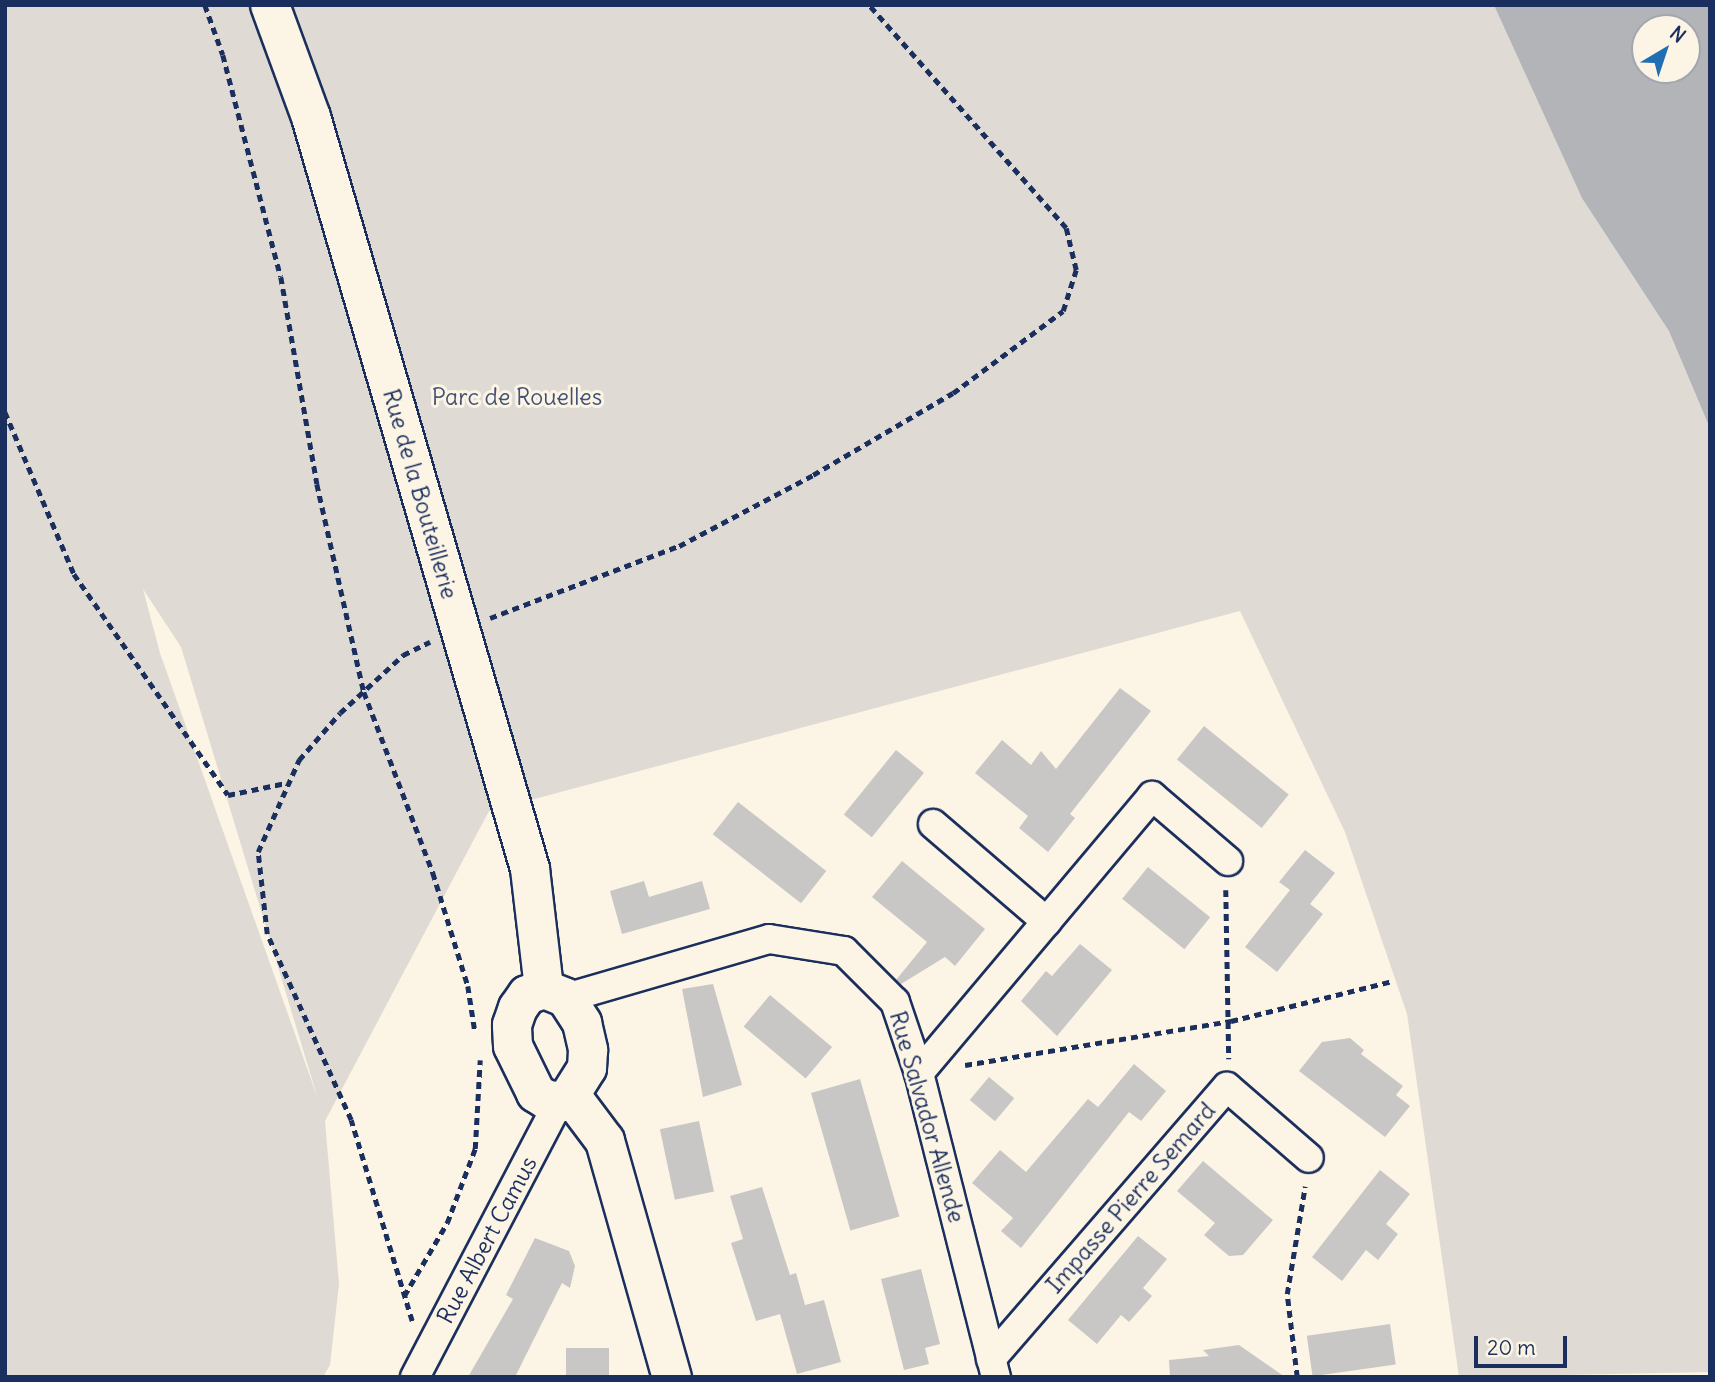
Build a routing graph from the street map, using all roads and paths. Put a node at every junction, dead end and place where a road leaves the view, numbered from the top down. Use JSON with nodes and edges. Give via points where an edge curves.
{"nodes":[{"id":1,"x":205,"y":5,"type":"edge"},
{"id":2,"x":270,"y":5,"type":"edge"},
{"id":3,"x":869,"y":5,"type":"edge"},
{"id":4,"x":5,"y":412,"type":"edge"},
{"id":5,"x":460,"y":628,"type":"junction"},
{"id":6,"x":364,"y":692,"type":"junction"},
{"id":7,"x":287,"y":783,"type":"junction"},
{"id":8,"x":933,"y":824,"type":"dead end"},
{"id":9,"x":1228,"y":861,"type":"joint"},
{"id":10,"x":1047,"y":922,"type":"junction"},
{"id":11,"x":1394,"y":981,"type":"dead end"},
{"id":12,"x":555,"y":994,"type":"junction"},
{"id":13,"x":1231,"y":1021,"type":"junction"},
{"id":14,"x":476,"y":1037,"type":"dead end"},
{"id":15,"x":478,"y":1048,"type":"dead end"},
{"id":16,"x":919,"y":1073,"type":"junction"},
{"id":17,"x":1227,"y":1087,"type":"junction"},
{"id":18,"x":565,"y":1100,"type":"junction"},
{"id":19,"x":1308,"y":1158,"type":"joint"},
{"id":20,"x":404,"y":1296,"type":"junction"},
{"id":21,"x":420,"y":1368,"type":"edge"},
{"id":22,"x":993,"y":1368,"type":"edge"},
{"id":23,"x":672,"y":1377,"type":"edge"},
{"id":24,"x":1297,"y":1377,"type":"edge"}],
"edges":[{"from":1,"to":6,"type":"path","via":[[223,55],[281,277],[317,484]]},
{"from":2,"to":5,"type":"street","name":"Rue de la Bouteillerie","via":[[311,117]]},
{"from":3,"to":5,"type":"path","via":[[1066,228],[1076,270],[1063,311],[953,393],[678,546],[531,606]]},
{"from":4,"to":7,"type":"path","via":[[74,574],[228,795]]},
{"from":5,"to":6,"type":"path","via":[[403,655]]},
{"from":5,"to":12,"type":"street","name":"Rue de la Bouteillerie","via":[[530,869]]},
{"from":6,"to":7,"type":"path","via":[[299,760]]},
{"from":6,"to":14,"type":"path","via":[[433,873],[468,986]]},
{"from":7,"to":20,"type":"path","via":[[258,852],[267,934],[351,1120]]},
{"from":8,"to":10,"type":"street"},
{"from":9,"to":10,"type":"street","via":[[1152,796]]},
{"from":9,"to":13,"type":"path"},
{"from":10,"to":16,"type":"street"},
{"from":11,"to":13,"type":"path"},
{"from":12,"to":16,"type":"street","name":"Rue Salvador Allende","via":[[769,939],[844,951],[895,1002]]},
{"from":12,"to":18,"type":"street","via":[[582,1023],[587,1050],[587,1068]]},
{"from":12,"to":18,"type":"street","via":[[527,995],[512,1025],[513,1046],[536,1093]]},
{"from":13,"to":16,"type":"path"},
{"from":13,"to":17,"type":"path"},
{"from":15,"to":20,"type":"path","via":[[475,1149],[447,1223]]},
{"from":16,"to":22,"type":"street","name":"Rue Salvador Allende"},
{"from":17,"to":19,"type":"street","name":"Impasse Pierre Semard"},
{"from":17,"to":22,"type":"street","name":"Impasse Pierre Semard"},
{"from":18,"to":21,"type":"street","name":"Rue Albert Camus"},
{"from":18,"to":23,"type":"street","via":[[605,1141]]},
{"from":19,"to":24,"type":"path","via":[[1287,1294]]},
{"from":20,"to":21,"type":"path"}]}
